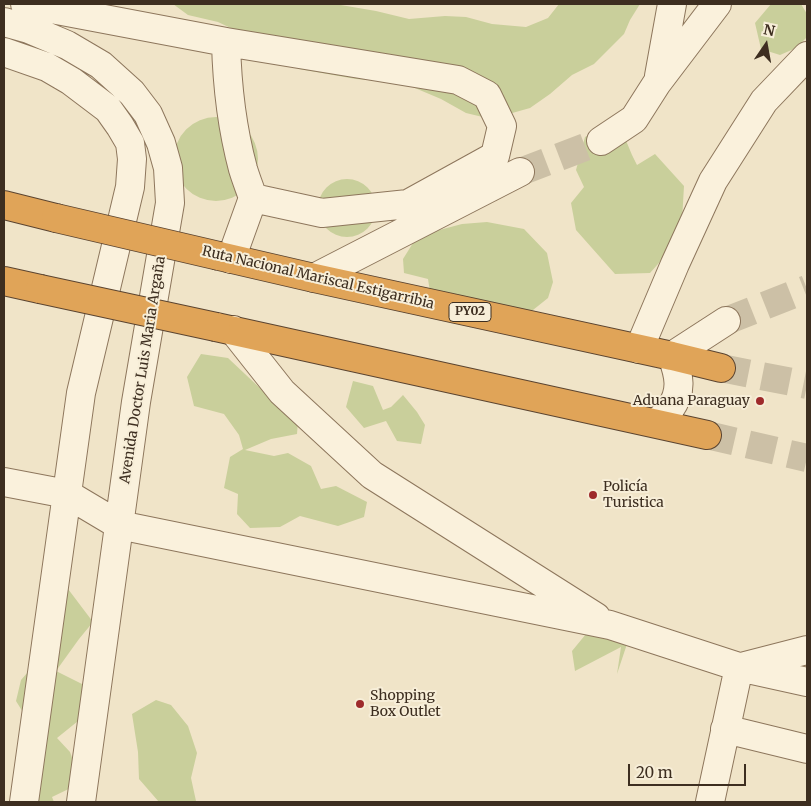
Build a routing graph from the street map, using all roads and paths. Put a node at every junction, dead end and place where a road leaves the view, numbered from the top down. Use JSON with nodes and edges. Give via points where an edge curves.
{"nodes":[{"id":1,"x":24,"y":4,"type":"edge"},
{"id":2,"x":672,"y":4,"type":"edge"},
{"id":3,"x":717,"y":4,"type":"edge"},
{"id":4,"x":4,"y":22,"type":"edge"},
{"id":5,"x":226,"y":42,"type":"junction"},
{"id":6,"x":4,"y":52,"type":"edge"},
{"id":7,"x":807,"y":56,"type":"edge"},
{"id":8,"x":657,"y":83,"type":"junction"},
{"id":9,"x":601,"y":141,"type":"tunnel mouth"},
{"id":10,"x":520,"y":172,"type":"tunnel mouth"},
{"id":11,"x":253,"y":198,"type":"junction"},
{"id":12,"x":4,"y":205,"type":"edge"},
{"id":13,"x":225,"y":257,"type":"junction"},
{"id":14,"x":314,"y":278,"type":"junction"},
{"id":15,"x":4,"y":281,"type":"edge"},
{"id":16,"x":726,"y":321,"type":"tunnel mouth"},
{"id":17,"x":224,"y":329,"type":"junction"},
{"id":18,"x":640,"y":349,"type":"junction"},
{"id":19,"x":672,"y":356,"type":"junction"},
{"id":20,"x":721,"y":368,"type":"tunnel mouth"},
{"id":21,"x":656,"y":423,"type":"junction"},
{"id":22,"x":707,"y":435,"type":"tunnel mouth"},
{"id":23,"x":4,"y":482,"type":"edge"},
{"id":24,"x":67,"y":494,"type":"junction"},
{"id":25,"x":119,"y":525,"type":"junction"},
{"id":26,"x":610,"y":626,"type":"junction"},
{"id":27,"x":807,"y":650,"type":"edge"},
{"id":28,"x":739,"y":668,"type":"junction"},
{"id":29,"x":807,"y":682,"type":"edge"},
{"id":30,"x":725,"y":729,"type":"junction"},
{"id":31,"x":807,"y":749,"type":"edge"},
{"id":32,"x":24,"y":802,"type":"edge"},
{"id":33,"x":81,"y":802,"type":"edge"},
{"id":34,"x":710,"y":802,"type":"edge"}],
"edges":[{"from":1,"to":5,"type":"street"},
{"from":2,"to":8,"type":"street"},
{"from":3,"to":8,"type":"street"},
{"from":4,"to":25,"type":"street","name":"Avenida Doctor Luis Maria Argaña","via":[[67,45],[101,65],[132,92],[148,114],[168,168],[170,202]]},
{"from":5,"to":11,"type":"street","via":[[227,78],[236,136]]},
{"from":5,"to":11,"type":"street","via":[[458,80],[487,95],[502,126],[495,156],[408,204],[322,213]]},
{"from":6,"to":24,"type":"street","via":[[47,67],[92,96],[108,109],[130,143],[130,187],[81,393]]},
{"from":7,"to":18,"type":"street","via":[[764,101],[713,181],[674,264]]},
{"from":8,"to":9,"type":"street","via":[[634,119]]},
{"from":10,"to":14,"type":"street"},
{"from":11,"to":13,"type":"street"},
{"from":12,"to":13,"type":"highway","name":"Ruta Nacional Mariscal Estigarribia","number":"PY02","bridge":true},
{"from":13,"to":14,"type":"highway","name":"Ruta Nacional Mariscal Estigarribia","number":"PY02"},
{"from":14,"to":18,"type":"highway","name":"Ruta Nacional Mariscal Estigarribia","number":"PY02"},
{"from":15,"to":17,"type":"highway","bridge":true},
{"from":16,"to":19,"type":"street"},
{"from":17,"to":21,"type":"highway"},
{"from":17,"to":26,"type":"street","via":[[282,392],[372,475]]},
{"from":18,"to":19,"type":"highway","name":"Ruta Nacional Mariscal Estigarribia","number":"PY02"},
{"from":19,"to":20,"type":"highway","name":"Ruta Nacional Mariscal Estigarribia","number":"PY02"},
{"from":19,"to":21,"type":"street","via":[[678,372],[679,392],[670,410]]},
{"from":21,"to":22,"type":"highway"},
{"from":23,"to":24,"type":"street"},
{"from":24,"to":25,"type":"street"},
{"from":24,"to":32,"type":"street"},
{"from":25,"to":26,"type":"street"},
{"from":25,"to":33,"type":"street","name":"Avenida Doctor Luis Maria Argaña"},
{"from":26,"to":28,"type":"street"},
{"from":27,"to":28,"type":"street"},
{"from":28,"to":29,"type":"street"},
{"from":28,"to":30,"type":"street"},
{"from":30,"to":31,"type":"street"},
{"from":30,"to":34,"type":"street"}]}
